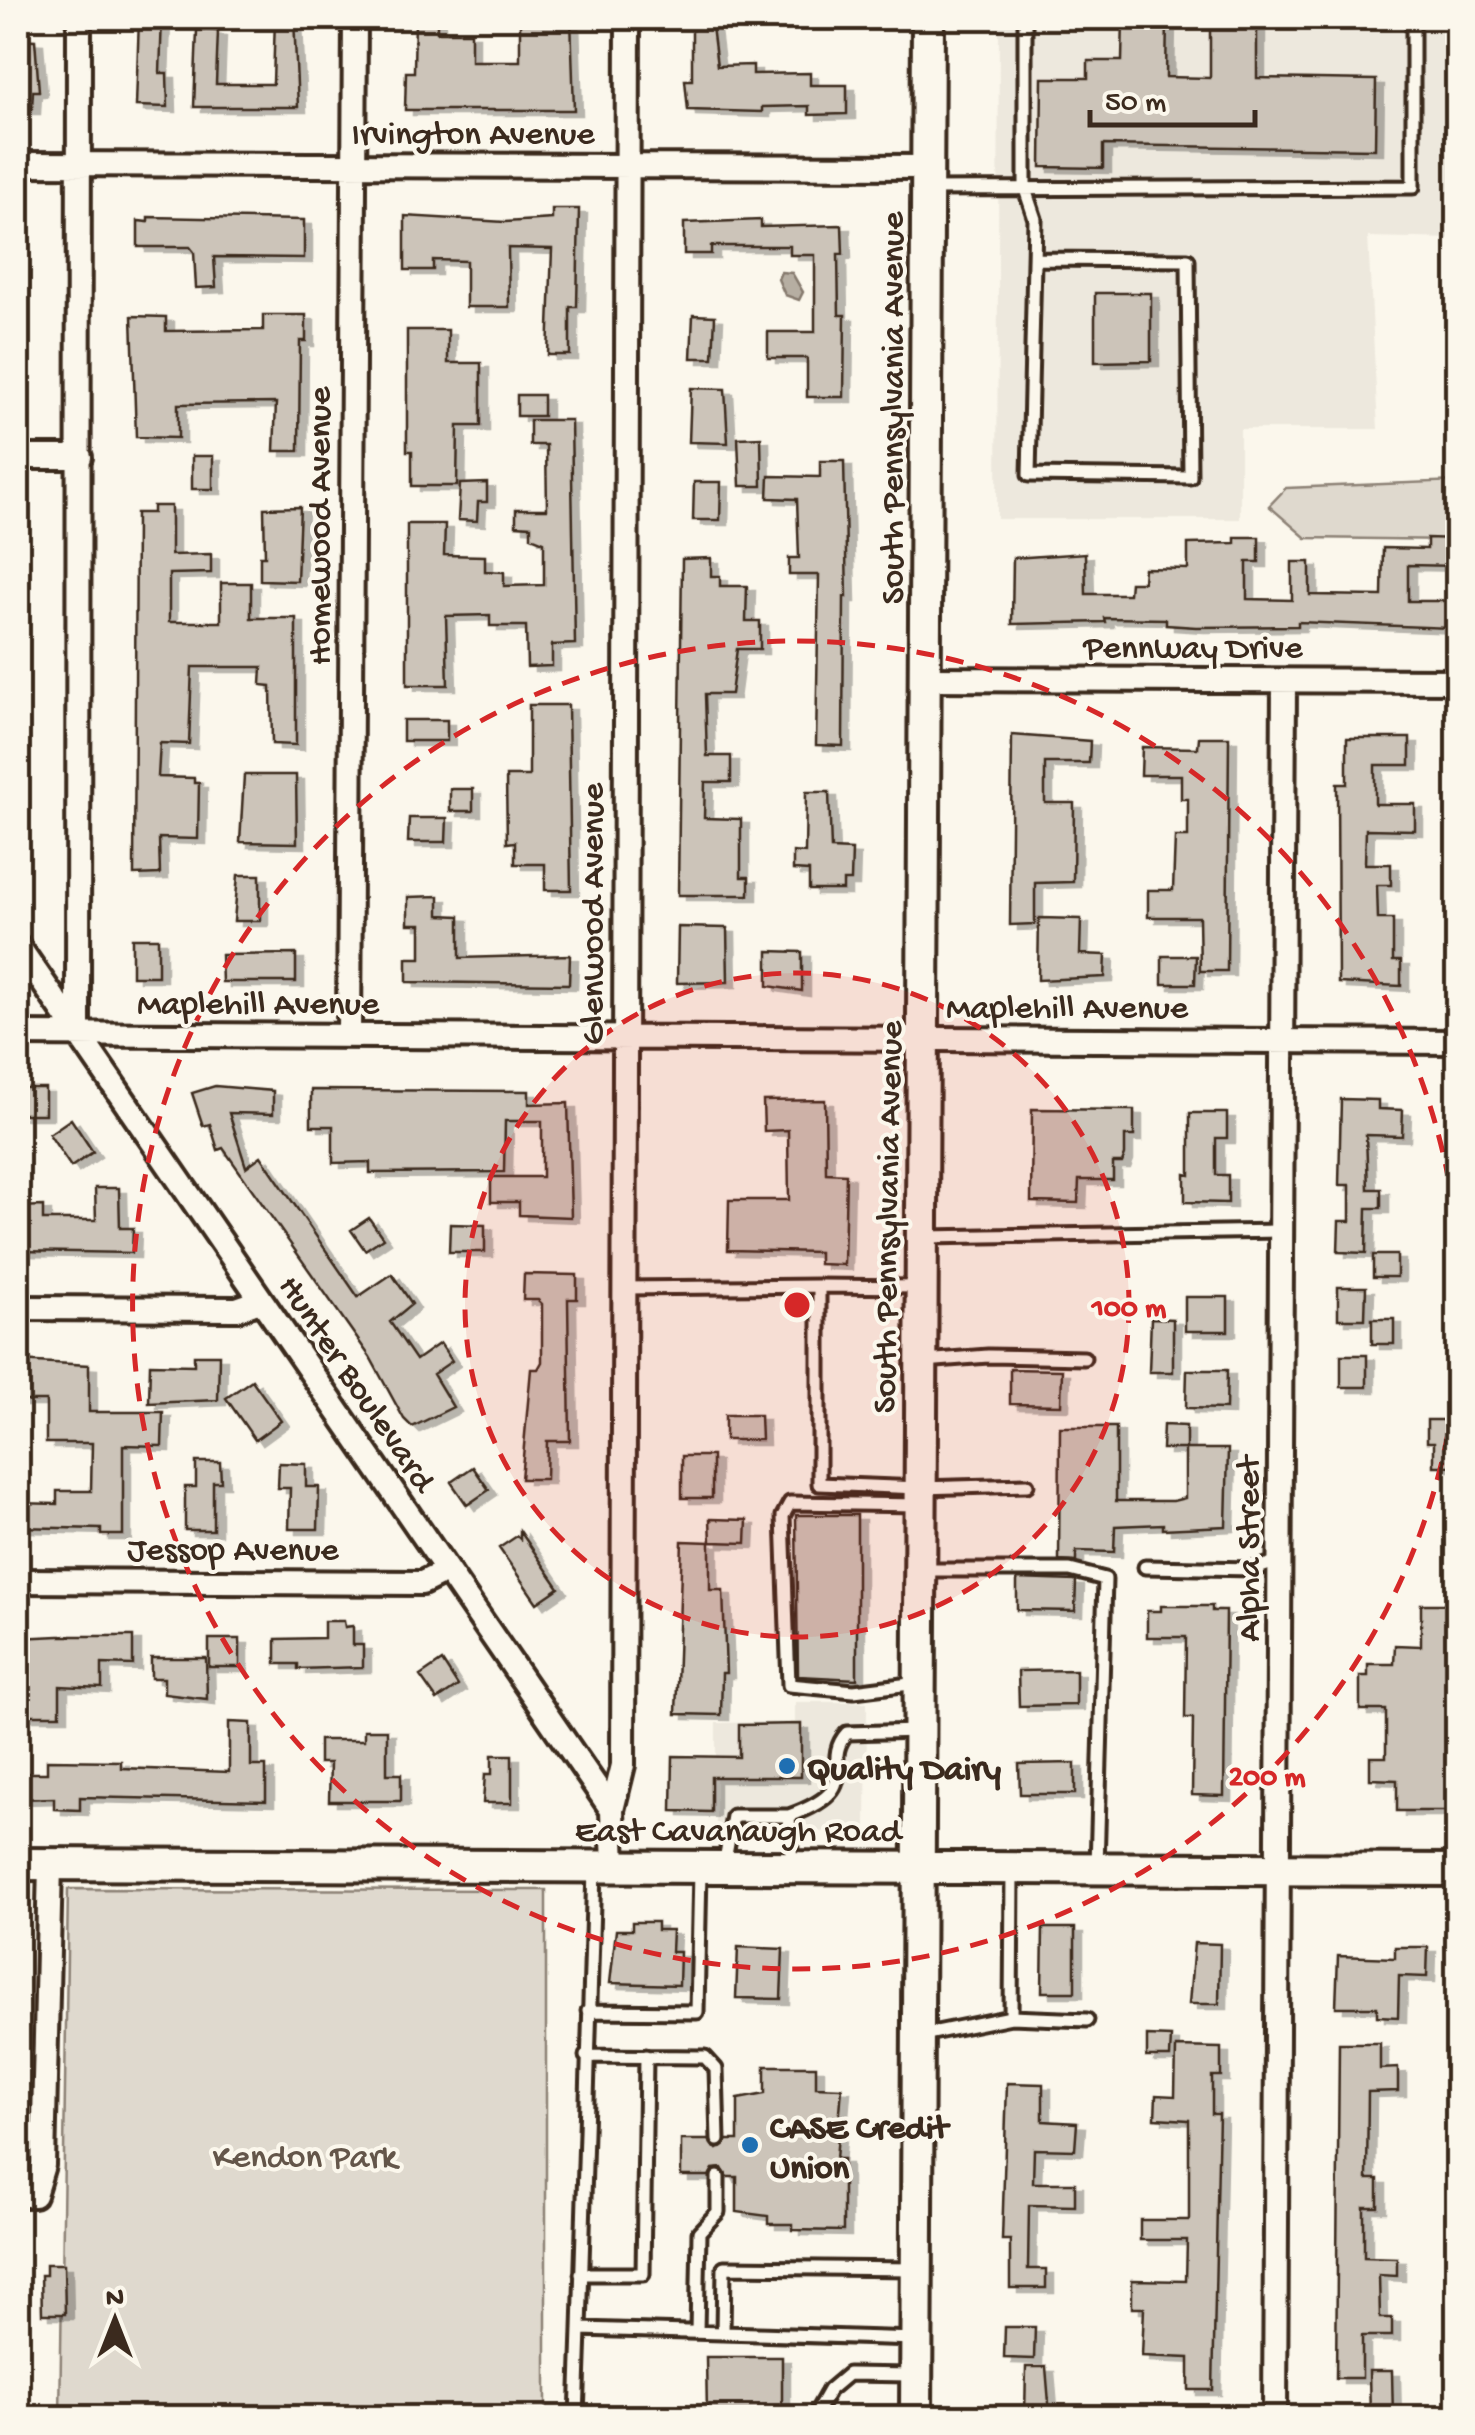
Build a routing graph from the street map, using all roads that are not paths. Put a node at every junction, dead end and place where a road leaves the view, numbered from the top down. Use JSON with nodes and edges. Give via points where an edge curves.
{"nodes":[{"id":1,"x":79,"y":18,"type":"edge"},
{"id":2,"x":355,"y":18,"type":"edge"},
{"id":3,"x":628,"y":18,"type":"edge"},
{"id":4,"x":928,"y":18,"type":"edge"},
{"id":5,"x":1024,"y":18,"type":"edge"},
{"id":6,"x":1413,"y":18,"type":"edge"},
{"id":7,"x":18,"y":164,"type":"edge"},
{"id":8,"x":80,"y":164,"type":"junction"},
{"id":9,"x":354,"y":166,"type":"junction"},
{"id":10,"x":626,"y":166,"type":"junction"},
{"id":11,"x":928,"y":178,"type":"junction"},
{"id":12,"x":1025,"y":190,"type":"junction"},
{"id":13,"x":1034,"y":259,"type":"junction"},
{"id":14,"x":18,"y":457,"type":"edge"},
{"id":15,"x":80,"y":457,"type":"junction"},
{"id":16,"x":928,"y":678,"type":"junction"},
{"id":17,"x":1284,"y":681,"type":"junction"},
{"id":18,"x":1458,"y":681,"type":"edge"},
{"id":19,"x":18,"y":946,"type":"edge"},
{"id":20,"x":18,"y":1034,"type":"edge"},
{"id":21,"x":78,"y":1036,"type":"junction"},
{"id":22,"x":349,"y":1036,"type":"junction"},
{"id":23,"x":624,"y":1037,"type":"junction"},
{"id":24,"x":926,"y":1040,"type":"junction"},
{"id":25,"x":1282,"y":1041,"type":"junction"},
{"id":26,"x":1458,"y":1042,"type":"edge"},
{"id":27,"x":1282,"y":1231,"type":"junction"},
{"id":28,"x":920,"y":1237,"type":"junction"},
{"id":29,"x":818,"y":1286,"type":"junction"},
{"id":30,"x":920,"y":1287,"type":"junction"},
{"id":31,"x":623,"y":1288,"type":"junction"},
{"id":32,"x":260,"y":1301,"type":"junction"},
{"id":33,"x":18,"y":1308,"type":"edge"},
{"id":34,"x":1084,"y":1358,"type":"dead end"},
{"id":35,"x":920,"y":1361,"type":"junction"},
{"id":36,"x":1027,"y":1485,"type":"dead end"},
{"id":37,"x":920,"y":1497,"type":"junction"},
{"id":38,"x":1281,"y":1560,"type":"junction"},
{"id":39,"x":1145,"y":1567,"type":"dead end"},
{"id":40,"x":920,"y":1570,"type":"junction"},
{"id":41,"x":446,"y":1571,"type":"junction"},
{"id":42,"x":18,"y":1581,"type":"edge"},
{"id":43,"x":919,"y":1683,"type":"junction"},
{"id":44,"x":919,"y":1731,"type":"junction"},
{"id":45,"x":612,"y":1810,"type":"junction"},
{"id":46,"x":790,"y":1816,"type":"junction"},
{"id":47,"x":18,"y":1864,"type":"edge"},
{"id":48,"x":50,"y":1864,"type":"junction"},
{"id":49,"x":604,"y":1866,"type":"junction"},
{"id":50,"x":712,"y":1866,"type":"junction"},
{"id":51,"x":792,"y":1866,"type":"junction"},
{"id":52,"x":919,"y":1866,"type":"junction"},
{"id":53,"x":1012,"y":1866,"type":"junction"},
{"id":54,"x":1097,"y":1867,"type":"junction"},
{"id":55,"x":1276,"y":1869,"type":"junction"},
{"id":56,"x":1458,"y":1870,"type":"edge"},
{"id":57,"x":588,"y":2011,"type":"junction"},
{"id":58,"x":1011,"y":2017,"type":"junction"},
{"id":59,"x":1086,"y":2020,"type":"dead end"},
{"id":60,"x":918,"y":2036,"type":"junction"},
{"id":61,"x":586,"y":2056,"type":"junction"},
{"id":62,"x":646,"y":2056,"type":"junction"},
{"id":63,"x":718,"y":2140,"type":"dead end"},
{"id":64,"x":718,"y":2176,"type":"dead end"},
{"id":65,"x":26,"y":2194,"type":"edge"},
{"id":66,"x":917,"y":2270,"type":"junction"},
{"id":67,"x":581,"y":2274,"type":"junction"},
{"id":68,"x":580,"y":2328,"type":"junction"},
{"id":69,"x":697,"y":2332,"type":"junction"},
{"id":70,"x":723,"y":2332,"type":"junction"},
{"id":71,"x":916,"y":2339,"type":"junction"},
{"id":72,"x":916,"y":2375,"type":"junction"},
{"id":73,"x":577,"y":2418,"type":"edge"},
{"id":74,"x":813,"y":2418,"type":"edge"},
{"id":75,"x":916,"y":2418,"type":"edge"},
{"id":76,"x":1275,"y":2418,"type":"edge"}],
"edges":[{"from":1,"to":8,"type":"street"},
{"from":2,"to":9,"type":"street","name":"Homewood Avenue"},
{"from":3,"to":10,"type":"street","name":"Glenwood Avenue"},
{"from":4,"to":11,"type":"main road","name":"South Pennsylvania Avenue"},
{"from":5,"to":12,"type":"lane"},
{"from":6,"to":12,"type":"lane","via":[[1413,187]]},
{"from":7,"to":8,"type":"street","name":"Irvington Avenue"},
{"from":8,"to":9,"type":"street","name":"Irvington Avenue"},
{"from":8,"to":15,"type":"street"},
{"from":9,"to":10,"type":"street","name":"Irvington Avenue"},
{"from":9,"to":22,"type":"street","name":"Homewood Avenue"},
{"from":10,"to":11,"type":"street","name":"Irvington Avenue"},
{"from":10,"to":23,"type":"street","name":"Glenwood Avenue"},
{"from":11,"to":12,"type":"lane"},
{"from":11,"to":16,"type":"main road","name":"South Pennsylvania Avenue"},
{"from":12,"to":13,"type":"lane","via":[[1035,219]]},
{"from":13,"to":13,"type":"lane","via":[[1029,475],[1190,477],[1188,260]]},
{"from":14,"to":15,"type":"street"},
{"from":15,"to":21,"type":"street"},
{"from":16,"to":17,"type":"street","name":"Pennway Drive"},
{"from":16,"to":24,"type":"main road","name":"South Pennsylvania Avenue"},
{"from":17,"to":18,"type":"street","name":"Pennway Drive"},
{"from":17,"to":25,"type":"street","name":"Alpha Street"},
{"from":19,"to":21,"type":"street","name":"Hunter Boulevard"},
{"from":20,"to":21,"type":"street","name":"Maplehill Avenue"},
{"from":21,"to":22,"type":"street","name":"Maplehill Avenue"},
{"from":21,"to":32,"type":"street","name":"Hunter Boulevard"},
{"from":22,"to":23,"type":"street","name":"Maplehill Avenue"},
{"from":23,"to":24,"type":"street","name":"Maplehill Avenue"},
{"from":23,"to":31,"type":"street","name":"Glenwood Avenue"},
{"from":24,"to":25,"type":"street","name":"Maplehill Avenue"},
{"from":24,"to":28,"type":"main road","name":"South Pennsylvania Avenue"},
{"from":25,"to":26,"type":"street","name":"Maplehill Avenue"},
{"from":25,"to":27,"type":"street","name":"Alpha Street"},
{"from":27,"to":28,"type":"lane"},
{"from":27,"to":38,"type":"street","name":"Alpha Street"},
{"from":28,"to":30,"type":"main road","name":"South Pennsylvania Avenue"},
{"from":29,"to":30,"type":"lane"},
{"from":29,"to":31,"type":"lane"},
{"from":29,"to":37,"type":"lane","via":[[819,1484]]},
{"from":30,"to":35,"type":"main road","name":"South Pennsylvania Avenue"},
{"from":31,"to":45,"type":"street","name":"Glenwood Avenue","via":[[623,1765]]},
{"from":32,"to":33,"type":"street","via":[[236,1309]]},
{"from":32,"to":41,"type":"street","name":"Hunter Boulevard"},
{"from":34,"to":35,"type":"lane"},
{"from":35,"to":37,"type":"main road","name":"South Pennsylvania Avenue"},
{"from":36,"to":37,"type":"lane"},
{"from":37,"to":40,"type":"main road","name":"South Pennsylvania Avenue"},
{"from":37,"to":43,"type":"lane","via":[[790,1503],[784,1516],[789,1686],[854,1691]]},
{"from":38,"to":39,"type":"lane","via":[[1255,1569]]},
{"from":38,"to":55,"type":"street","name":"Alpha Street"},
{"from":40,"to":43,"type":"main road","name":"South Pennsylvania Avenue"},
{"from":40,"to":54,"type":"lane","via":[[1070,1570],[1105,1579]]},
{"from":41,"to":42,"type":"street","name":"Jessop Avenue","via":[[422,1583]]},
{"from":41,"to":45,"type":"street","name":"Hunter Boulevard"},
{"from":43,"to":44,"type":"main road","name":"South Pennsylvania Avenue"},
{"from":44,"to":46,"type":"lane","via":[[847,1733],[834,1791],[820,1805]]},
{"from":44,"to":52,"type":"main road","name":"South Pennsylvania Avenue"},
{"from":45,"to":49,"type":"street"},
{"from":46,"to":50,"type":"lane","via":[[733,1816]]},
{"from":46,"to":51,"type":"lane"},
{"from":47,"to":48,"type":"main road","name":"East Cavanaugh Road"},
{"from":48,"to":49,"type":"main road","name":"East Cavanaugh Road"},
{"from":48,"to":65,"type":"street","via":[[43,2166]]},
{"from":49,"to":50,"type":"main road","name":"East Cavanaugh Road"},
{"from":49,"to":57,"type":"lane"},
{"from":50,"to":51,"type":"main road","name":"East Cavanaugh Road"},
{"from":50,"to":57,"type":"lane","via":[[698,2012]]},
{"from":51,"to":52,"type":"main road","name":"East Cavanaugh Road"},
{"from":52,"to":53,"type":"main road","name":"East Cavanaugh Road"},
{"from":52,"to":60,"type":"main road","name":"South Pennsylvania Avenue"},
{"from":53,"to":54,"type":"main road","name":"East Cavanaugh Road"},
{"from":53,"to":58,"type":"lane"},
{"from":54,"to":55,"type":"main road","name":"East Cavanaugh Road"},
{"from":55,"to":56,"type":"main road","name":"East Cavanaugh Road"},
{"from":55,"to":76,"type":"street","name":"Alpha Street"},
{"from":57,"to":61,"type":"lane"},
{"from":58,"to":59,"type":"lane"},
{"from":58,"to":60,"type":"lane"},
{"from":60,"to":66,"type":"main road","name":"South Pennsylvania Avenue"},
{"from":61,"to":62,"type":"lane"},
{"from":61,"to":67,"type":"lane"},
{"from":62,"to":63,"type":"lane","via":[[705,2057],[716,2069]]},
{"from":62,"to":67,"type":"lane","via":[[643,2274]]},
{"from":64,"to":69,"type":"lane","via":[[718,2212],[699,2232]]},
{"from":66,"to":70,"type":"lane","via":[[724,2266]]},
{"from":66,"to":71,"type":"main road","name":"South Pennsylvania Avenue"},
{"from":67,"to":68,"type":"lane"},
{"from":68,"to":69,"type":"lane"},
{"from":68,"to":73,"type":"lane"},
{"from":69,"to":70,"type":"lane"},
{"from":70,"to":71,"type":"lane"},
{"from":71,"to":72,"type":"main road","name":"South Pennsylvania Avenue"},
{"from":72,"to":74,"type":"lane","via":[[848,2374]]},
{"from":72,"to":75,"type":"main road","name":"South Pennsylvania Avenue"}]}
